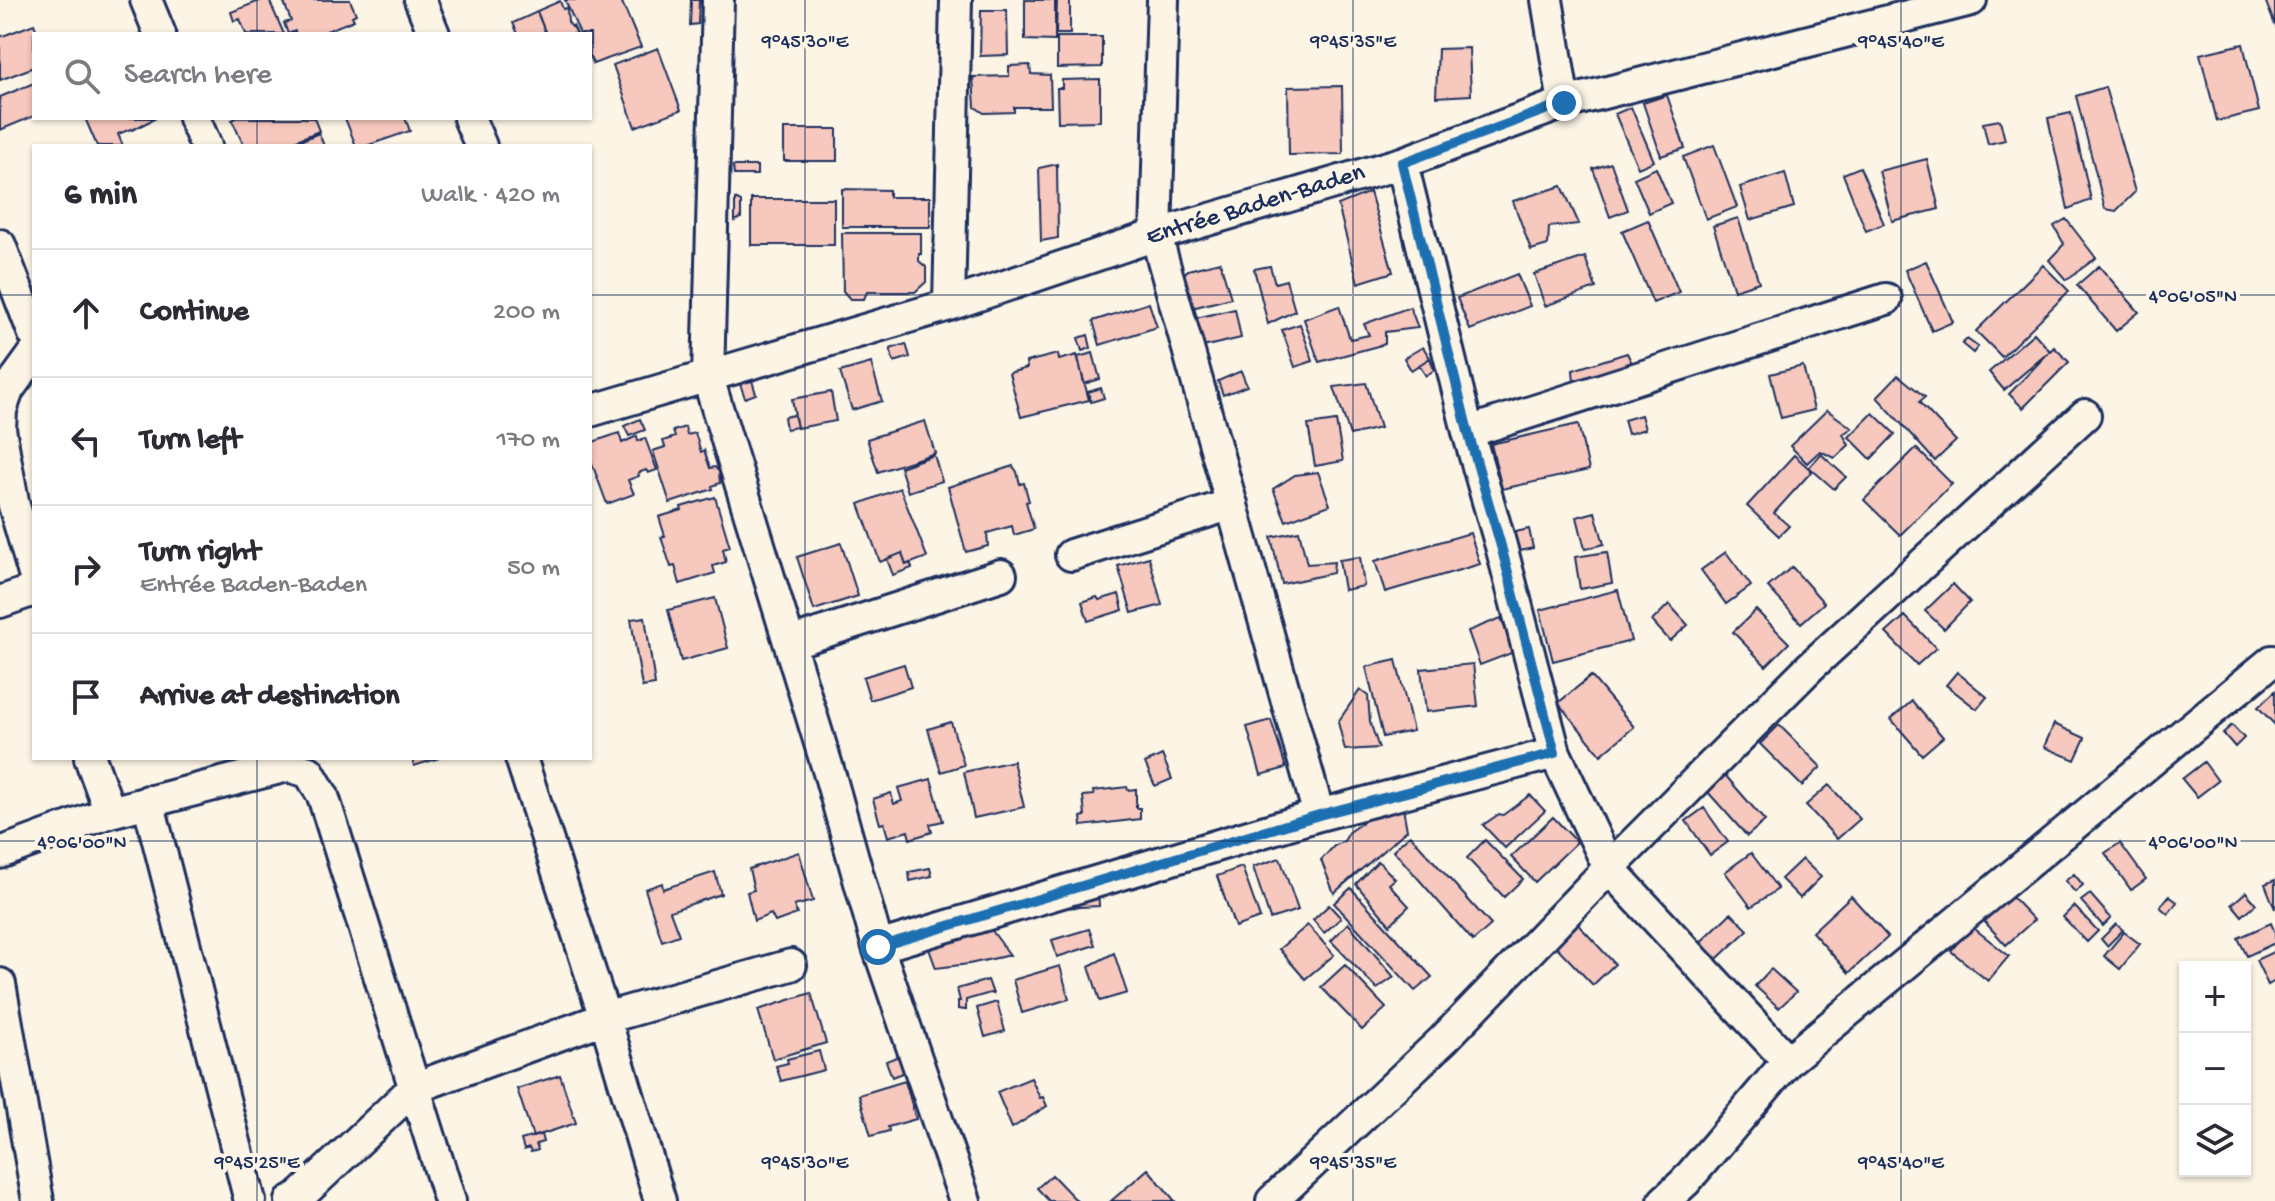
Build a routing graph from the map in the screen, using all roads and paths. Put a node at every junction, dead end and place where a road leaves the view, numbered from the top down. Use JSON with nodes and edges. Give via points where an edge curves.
{"nodes":[{"id":1,"x":146,"y":0,"type":"edge"},
{"id":2,"x":420,"y":0,"type":"edge"},
{"id":3,"x":718,"y":0,"type":"edge"},
{"id":4,"x":956,"y":0,"type":"edge"},
{"id":5,"x":1163,"y":0,"type":"edge"},
{"id":6,"x":1547,"y":0,"type":"edge"},
{"id":7,"x":1971,"y":0,"type":"edge"},
{"id":8,"x":159,"y":32,"type":"edge"},
{"id":9,"x":433,"y":32,"type":"edge"},
{"id":10,"x":1564,"y":103,"type":"junction"},
{"id":11,"x":195,"y":120,"type":"edge"},
{"id":12,"x":470,"y":120,"type":"edge"},
{"id":13,"x":205,"y":144,"type":"edge"},
{"id":14,"x":480,"y":144,"type":"edge"},
{"id":15,"x":1402,"y":163,"type":"junction"},
{"id":16,"x":1156,"y":235,"type":"junction"},
{"id":17,"x":0,"y":245,"type":"edge"},
{"id":18,"x":1886,"y":299,"type":"dead end"},
{"id":19,"x":949,"y":305,"type":"junction"},
{"id":20,"x":32,"y":329,"type":"edge"},
{"id":21,"x":32,"y":357,"type":"edge"},
{"id":22,"x":708,"y":378,"type":"junction"},
{"id":23,"x":592,"y":409,"type":"edge"},
{"id":24,"x":2085,"y":415,"type":"dead end"},
{"id":25,"x":0,"y":429,"type":"edge"},
{"id":26,"x":1468,"y":432,"type":"junction"},
{"id":27,"x":1232,"y":504,"type":"junction"},
{"id":28,"x":1071,"y":555,"type":"dead end"},
{"id":29,"x":1001,"y":575,"type":"dead end"},
{"id":30,"x":26,"y":593,"type":"edge"},
{"id":31,"x":790,"y":643,"type":"junction"},
{"id":32,"x":2272,"y":661,"type":"dead end"},
{"id":33,"x":1555,"y":753,"type":"junction"},
{"id":34,"x":91,"y":760,"type":"edge"},
{"id":35,"x":522,"y":760,"type":"edge"},
{"id":36,"x":148,"y":801,"type":"junction"},
{"id":37,"x":110,"y":812,"type":"junction"},
{"id":38,"x":1319,"y":815,"type":"junction"},
{"id":39,"x":0,"y":853,"type":"edge"},
{"id":40,"x":1609,"y":868,"type":"junction"},
{"id":41,"x":878,"y":947,"type":"junction"},
{"id":42,"x":791,"y":965,"type":"dead end"},
{"id":43,"x":0,"y":984,"type":"edge"},
{"id":44,"x":605,"y":1018,"type":"junction"},
{"id":45,"x":1788,"y":1061,"type":"junction"},
{"id":46,"x":414,"y":1088,"type":"junction"},
{"id":47,"x":38,"y":1201,"type":"edge"},
{"id":48,"x":250,"y":1201,"type":"edge"},
{"id":49,"x":291,"y":1201,"type":"edge"},
{"id":50,"x":450,"y":1201,"type":"edge"},
{"id":51,"x":660,"y":1201,"type":"edge"},
{"id":52,"x":965,"y":1201,"type":"edge"},
{"id":53,"x":1272,"y":1201,"type":"edge"},
{"id":54,"x":1664,"y":1201,"type":"edge"}],
"edges":[{"from":1,"to":8,"type":"street"},
{"from":2,"to":9,"type":"street"},
{"from":3,"to":22,"type":"street"},
{"from":4,"to":19,"type":"street"},
{"from":5,"to":16,"type":"street"},
{"from":6,"to":10,"type":"street"},
{"from":7,"to":10,"type":"street","name":"Entrée Baden-Baden"},
{"from":10,"to":15,"type":"street","name":"Entrée Baden-Baden"},
{"from":11,"to":13,"type":"street"},
{"from":12,"to":14,"type":"street"},
{"from":15,"to":16,"type":"street","name":"Entrée Baden-Baden"},
{"from":15,"to":26,"type":"street"},
{"from":16,"to":19,"type":"street","name":"Entrée Baden-Baden"},
{"from":16,"to":27,"type":"street"},
{"from":17,"to":20,"type":"street"},
{"from":18,"to":26,"type":"street"},
{"from":19,"to":22,"type":"street","name":"Entrée Baden-Baden"},
{"from":21,"to":25,"type":"street","via":[[8,390]]},
{"from":22,"to":23,"type":"street","name":"Entrée Baden-Baden"},
{"from":22,"to":31,"type":"street"},
{"from":24,"to":40,"type":"street","via":[[1810,667]]},
{"from":25,"to":30,"type":"street"},
{"from":26,"to":33,"type":"street"},
{"from":27,"to":28,"type":"street"},
{"from":27,"to":38,"type":"street"},
{"from":29,"to":31,"type":"street"},
{"from":31,"to":41,"type":"street"},
{"from":32,"to":45,"type":"street"},
{"from":33,"to":38,"type":"street"},
{"from":33,"to":40,"type":"street"},
{"from":34,"to":37,"type":"street"},
{"from":35,"to":44,"type":"street"},
{"from":36,"to":37,"type":"street"},
{"from":36,"to":46,"type":"street","via":[[287,766],[309,772],[323,796]]},
{"from":36,"to":48,"type":"street"},
{"from":37,"to":39,"type":"street"},
{"from":38,"to":41,"type":"street"},
{"from":40,"to":45,"type":"street"},
{"from":40,"to":53,"type":"street","via":[[1443,1040]]},
{"from":41,"to":52,"type":"street"},
{"from":42,"to":44,"type":"street"},
{"from":43,"to":47,"type":"street"},
{"from":44,"to":46,"type":"street"},
{"from":44,"to":51,"type":"street"},
{"from":45,"to":54,"type":"street"},
{"from":46,"to":49,"type":"street"},
{"from":46,"to":50,"type":"street"}]}
